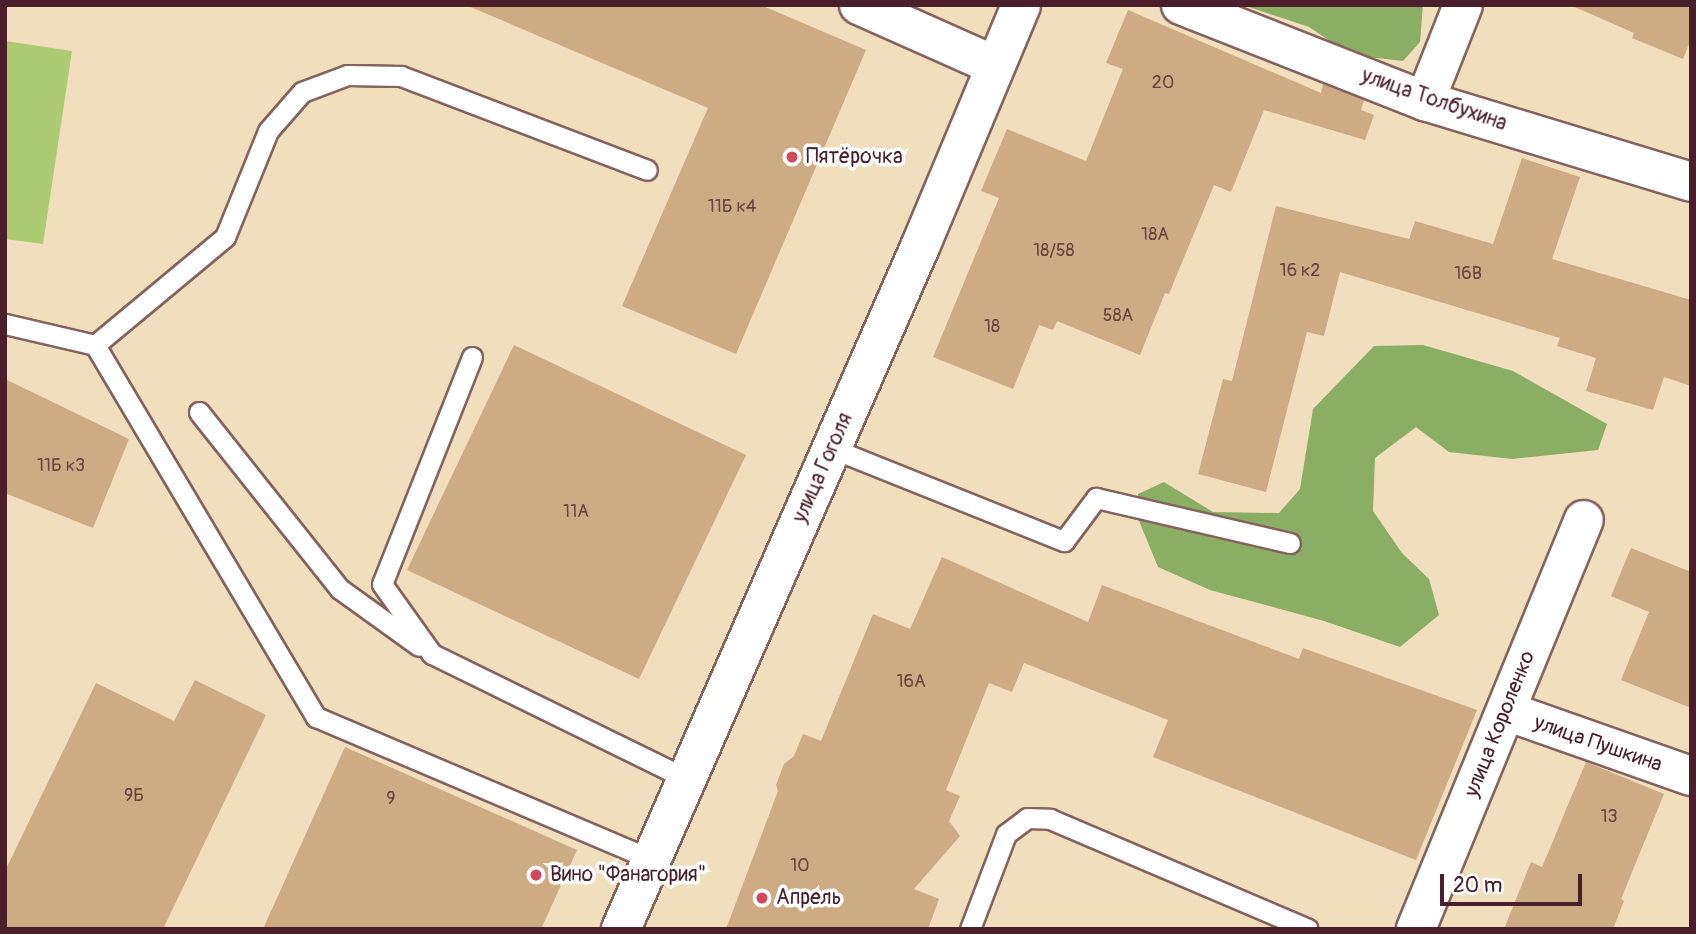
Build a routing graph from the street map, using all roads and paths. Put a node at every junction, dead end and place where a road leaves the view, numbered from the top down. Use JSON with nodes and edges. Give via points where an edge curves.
{"nodes":[{"id":1,"x":859,"y":5,"type":"edge"},
{"id":2,"x":1021,"y":5,"type":"edge"},
{"id":3,"x":1181,"y":5,"type":"edge"},
{"id":4,"x":1463,"y":5,"type":"edge"},
{"id":5,"x":994,"y":65,"type":"junction"},
{"id":6,"x":1425,"y":101,"type":"junction"},
{"id":7,"x":647,"y":170,"type":"dead end"},
{"id":8,"x":1691,"y":182,"type":"edge"},
{"id":9,"x":5,"y":324,"type":"edge"},
{"id":10,"x":95,"y":345,"type":"junction"},
{"id":11,"x":472,"y":357,"type":"dead end"},
{"id":12,"x":199,"y":412,"type":"dead end"},
{"id":13,"x":831,"y":448,"type":"junction"},
{"id":14,"x":1584,"y":520,"type":"dead end"},
{"id":15,"x":1290,"y":543,"type":"dead end"},
{"id":16,"x":432,"y":654,"type":"junction"},
{"id":17,"x":1506,"y":711,"type":"junction"},
{"id":18,"x":1691,"y":776,"type":"edge"},
{"id":19,"x":687,"y":779,"type":"junction"},
{"id":20,"x":651,"y":859,"type":"junction"},
{"id":21,"x":621,"y":929,"type":"edge"},
{"id":22,"x":970,"y":929,"type":"edge"},
{"id":23,"x":1308,"y":929,"type":"edge"},
{"id":24,"x":1416,"y":929,"type":"edge"}],
"edges":[{"from":1,"to":5,"type":"street"},
{"from":2,"to":5,"type":"street","name":"улица Гоголя"},
{"from":3,"to":6,"type":"street","name":"улица Толбухина"},
{"from":4,"to":6,"type":"street"},
{"from":5,"to":13,"type":"street","name":"улица Гоголя"},
{"from":6,"to":8,"type":"street","name":"улица Толбухина"},
{"from":7,"to":10,"type":"lane","via":[[401,76],[347,75],[302,93],[268,131],[225,237]]},
{"from":9,"to":10,"type":"lane"},
{"from":10,"to":20,"type":"lane","via":[[316,717]]},
{"from":11,"to":16,"type":"lane","via":[[382,584]]},
{"from":12,"to":16,"type":"lane","via":[[340,589]]},
{"from":13,"to":15,"type":"lane","via":[[1064,541],[1096,498]]},
{"from":13,"to":19,"type":"street","name":"улица Гоголя"},
{"from":14,"to":17,"type":"street","name":"улица Короленко"},
{"from":16,"to":19,"type":"lane"},
{"from":17,"to":18,"type":"street","name":"улица Пушкина"},
{"from":17,"to":24,"type":"street","name":"улица Короленко"},
{"from":19,"to":20,"type":"street","name":"улица Гоголя"},
{"from":20,"to":21,"type":"street","name":"улица Гоголя"},
{"from":22,"to":23,"type":"lane","via":[[1006,834],[1027,818],[1050,819]]}]}
